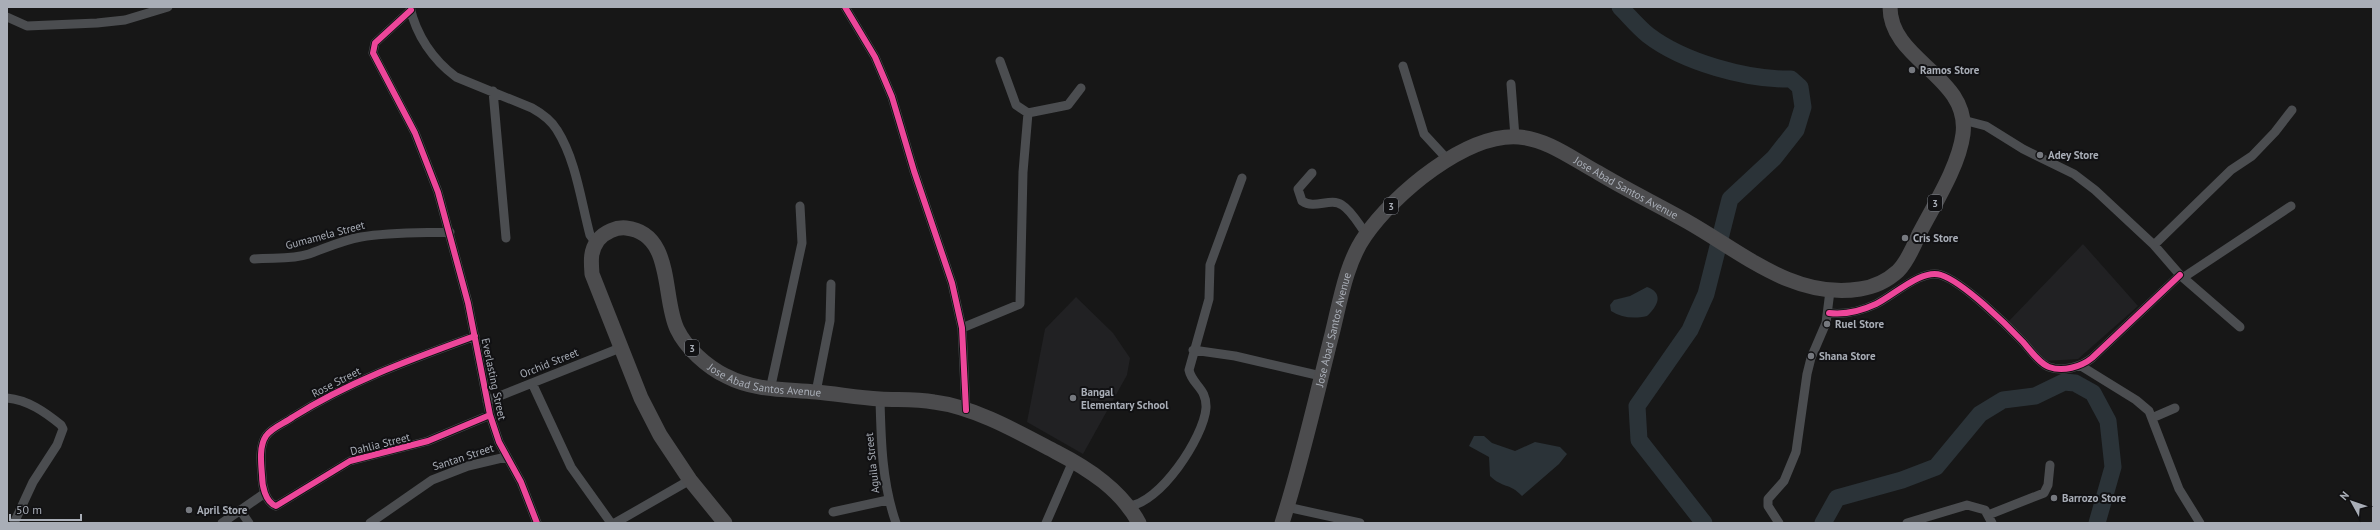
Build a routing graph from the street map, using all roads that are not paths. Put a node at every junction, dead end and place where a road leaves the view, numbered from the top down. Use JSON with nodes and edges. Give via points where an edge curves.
{"nodes":[{"id":1,"x":168,"y":7,"type":"edge"},
{"id":2,"x":845,"y":7,"type":"edge"},
{"id":3,"x":1890,"y":7,"type":"edge"},
{"id":4,"x":411,"y":9,"type":"edge"},
{"id":5,"x":7,"y":17,"type":"edge"},
{"id":6,"x":1000,"y":61,"type":"dead end"},
{"id":7,"x":1403,"y":66,"type":"dead end"},
{"id":8,"x":1511,"y":84,"type":"dead end"},
{"id":9,"x":1081,"y":88,"type":"dead end"},
{"id":10,"x":493,"y":91,"type":"junction"},
{"id":11,"x":2292,"y":110,"type":"dead end"},
{"id":12,"x":1028,"y":113,"type":"junction"},
{"id":13,"x":1963,"y":120,"type":"junction"},
{"id":14,"x":1516,"y":137,"type":"junction"},
{"id":15,"x":1448,"y":160,"type":"junction"},
{"id":16,"x":1312,"y":173,"type":"dead end"},
{"id":17,"x":1242,"y":178,"type":"dead end"},
{"id":18,"x":800,"y":206,"type":"dead end"},
{"id":19,"x":2291,"y":206,"type":"dead end"},
{"id":20,"x":450,"y":232,"type":"junction"},
{"id":21,"x":1366,"y":234,"type":"junction"},
{"id":22,"x":506,"y":238,"type":"dead end"},
{"id":23,"x":596,"y":243,"type":"junction"},
{"id":24,"x":2154,"y":245,"type":"junction"},
{"id":25,"x":254,"y":259,"type":"dead end"},
{"id":26,"x":2182,"y":276,"type":"junction"},
{"id":27,"x":831,"y":284,"type":"dead end"},
{"id":28,"x":1830,"y":292,"type":"junction"},
{"id":29,"x":1829,"y":313,"type":"junction"},
{"id":30,"x":962,"y":328,"type":"junction"},
{"id":31,"x":2240,"y":328,"type":"dead end"},
{"id":32,"x":475,"y":336,"type":"junction"},
{"id":33,"x":620,"y":348,"type":"junction"},
{"id":34,"x":1193,"y":350,"type":"junction"},
{"id":35,"x":2081,"y":366,"type":"junction"},
{"id":36,"x":1321,"y":376,"type":"junction"},
{"id":37,"x":532,"y":383,"type":"junction"},
{"id":38,"x":770,"y":390,"type":"junction"},
{"id":39,"x":816,"y":392,"type":"junction"},
{"id":40,"x":7,"y":398,"type":"edge"},
{"id":41,"x":880,"y":399,"type":"junction"},
{"id":42,"x":487,"y":401,"type":"junction"},
{"id":43,"x":2175,"y":408,"type":"dead end"},
{"id":44,"x":966,"y":410,"type":"junction"},
{"id":45,"x":490,"y":415,"type":"junction"},
{"id":46,"x":2152,"y":418,"type":"junction"},
{"id":47,"x":506,"y":457,"type":"junction"},
{"id":48,"x":1073,"y":461,"type":"junction"},
{"id":49,"x":2050,"y":465,"type":"dead end"},
{"id":50,"x":690,"y":480,"type":"junction"},
{"id":51,"x":265,"y":493,"type":"junction"},
{"id":52,"x":888,"y":500,"type":"junction"},
{"id":53,"x":1128,"y":506,"type":"junction"},
{"id":54,"x":240,"y":510,"type":"junction"},
{"id":55,"x":833,"y":512,"type":"dead end"},
{"id":56,"x":1285,"y":518,"type":"edge"},
{"id":57,"x":1990,"y":519,"type":"edge"},
{"id":58,"x":14,"y":523,"type":"edge"},
{"id":59,"x":222,"y":523,"type":"edge"},
{"id":60,"x":249,"y":523,"type":"edge"},
{"id":61,"x":370,"y":523,"type":"edge"},
{"id":62,"x":537,"y":523,"type":"edge"},
{"id":63,"x":611,"y":523,"type":"edge"},
{"id":64,"x":615,"y":523,"type":"edge"},
{"id":65,"x":725,"y":523,"type":"edge"},
{"id":66,"x":896,"y":523,"type":"edge"},
{"id":67,"x":1046,"y":523,"type":"edge"},
{"id":68,"x":1139,"y":523,"type":"edge"},
{"id":69,"x":1360,"y":523,"type":"edge"},
{"id":70,"x":1779,"y":523,"type":"edge"},
{"id":71,"x":1907,"y":523,"type":"edge"},
{"id":72,"x":2200,"y":523,"type":"edge"}],
"edges":[{"from":1,"to":5,"type":"street","via":[[125,20],[97,23],[27,26]]},
{"from":2,"to":30,"type":"street","via":[[875,57],[892,97],[952,283]]},
{"from":3,"to":13,"type":"highway","name":"Jose Abad Santos Avenue","number":"3","via":[[1894,29],[1902,41],[1953,93],[1960,103]]},
{"from":4,"to":10,"type":"street","via":[[418,31],[437,60],[456,77]]},
{"from":4,"to":20,"type":"street","name":"Everlasting Street","via":[[375,43],[372,53],[414,133],[438,192]]},
{"from":6,"to":12,"type":"street","via":[[1016,105]]},
{"from":7,"to":15,"type":"street","via":[[1424,134]]},
{"from":8,"to":14,"type":"street"},
{"from":9,"to":12,"type":"street","via":[[1068,105]]},
{"from":10,"to":22,"type":"street"},
{"from":10,"to":23,"type":"street","via":[[542,114],[557,130],[570,158],[590,235]]},
{"from":11,"to":24,"type":"street","via":[[2252,156],[2231,170]]},
{"from":12,"to":30,"type":"street","via":[[1023,172],[1020,304]]},
{"from":13,"to":24,"type":"street","via":[[1986,126],[2023,149],[2074,174]]},
{"from":13,"to":28,"type":"highway","name":"Jose Abad Santos Avenue","number":"3","via":[[1963,134],[1956,159],[1913,248],[1899,270],[1881,284],[1844,292]]},
{"from":14,"to":15,"type":"highway","name":"Jose Abad Santos Avenue","number":"3","via":[[1486,141]]},
{"from":14,"to":28,"type":"highway","name":"Jose Abad Santos Avenue","number":"3","via":[[1550,146],[1688,222],[1758,266]]},
{"from":15,"to":21,"type":"highway","name":"Jose Abad Santos Avenue","number":"3","via":[[1397,199]]},
{"from":16,"to":21,"type":"street","via":[[1298,189],[1302,201],[1317,205],[1333,202],[1342,205]]},
{"from":17,"to":34,"type":"street","via":[[1210,265],[1209,299]]},
{"from":18,"to":38,"type":"street","via":[[802,243]]},
{"from":19,"to":26,"type":"street"},
{"from":20,"to":25,"type":"street","name":"Gumamela Street","via":[[368,236],[326,246],[309,254],[282,259]]},
{"from":20,"to":32,"type":"street","name":"Everlasting Street"},
{"from":21,"to":36,"type":"highway","name":"Jose Abad Santos Avenue","number":"3","via":[[1345,284]]},
{"from":23,"to":33,"type":"highway","via":[[590,255],[592,274]]},
{"from":23,"to":38,"type":"highway","name":"Jose Abad Santos Avenue","number":"3","via":[[603,235],[619,227],[643,232],[655,246],[663,264],[677,329],[688,344],[711,367],[724,375],[739,383]]},
{"from":24,"to":26,"type":"street"},
{"from":26,"to":31,"type":"street"},
{"from":26,"to":35,"type":"street"},
{"from":27,"to":39,"type":"street","via":[[830,321]]},
{"from":28,"to":29,"type":"street"},
{"from":29,"to":35,"type":"street","via":[[1855,312],[1876,304],[1927,275],[1941,274],[1991,311],[2048,367],[2062,369]]},
{"from":29,"to":70,"type":"street","via":[[1809,366],[1796,452],[1784,481],[1768,499],[1768,506]]},
{"from":30,"to":44,"type":"street"},
{"from":32,"to":42,"type":"street","name":"Everlasting Street"},
{"from":32,"to":51,"type":"street","name":"Rose Street","via":[[349,385],[268,433],[262,446]]},
{"from":33,"to":37,"type":"street","name":"Orchid Street"},
{"from":33,"to":50,"type":"highway","via":[[660,435]]},
{"from":34,"to":36,"type":"street","via":[[1235,356]]},
{"from":34,"to":53,"type":"street","via":[[1190,375],[1200,386],[1206,400],[1206,409],[1196,435],[1184,459],[1166,482],[1146,500]]},
{"from":35,"to":46,"type":"street","via":[[2136,400],[2149,411]]},
{"from":36,"to":56,"type":"highway","name":"Jose Abad Santos Avenue","number":"3"},
{"from":37,"to":42,"type":"street","name":"Orchid Street"},
{"from":37,"to":63,"type":"street","via":[[564,454]]},
{"from":38,"to":39,"type":"highway","name":"Jose Abad Santos Avenue","number":"3"},
{"from":39,"to":41,"type":"highway","name":"Jose Abad Santos Avenue","number":"3"},
{"from":40,"to":58,"type":"street","via":[[17,399],[38,408],[62,425],[63,429],[57,445],[33,482]]},
{"from":41,"to":44,"type":"highway","name":"Jose Abad Santos Avenue","number":"3","via":[[933,401]]},
{"from":41,"to":52,"type":"street","name":"Aguila Street","via":[[882,459]]},
{"from":42,"to":45,"type":"street","name":"Everlasting Street"},
{"from":43,"to":46,"type":"street"},
{"from":44,"to":48,"type":"highway","name":"Jose Abad Santos Avenue","number":"3","via":[[1022,434]]},
{"from":45,"to":47,"type":"street","name":"Everlasting Street"},
{"from":45,"to":51,"type":"street","name":"Dahlia Street","via":[[428,441],[350,461],[276,506],[272,505]]},
{"from":46,"to":72,"type":"street","via":[[2180,489]]},
{"from":47,"to":61,"type":"street","name":"Santan Street","via":[[468,466],[432,480]]},
{"from":47,"to":62,"type":"street","name":"Everlasting Street","via":[[522,482]]},
{"from":48,"to":53,"type":"highway","name":"Jose Abad Santos Avenue","number":"3","via":[[1101,478]]},
{"from":48,"to":67,"type":"street"},
{"from":49,"to":57,"type":"street","via":[[2048,485],[2044,493]]},
{"from":50,"to":64,"type":"street"},
{"from":50,"to":65,"type":"highway"},
{"from":51,"to":54,"type":"street"},
{"from":52,"to":55,"type":"street"},
{"from":52,"to":66,"type":"street","name":"Aguila Street"},
{"from":53,"to":68,"type":"highway","name":"Jose Abad Santos Avenue","number":"3"},
{"from":54,"to":59,"type":"street"},
{"from":54,"to":60,"type":"street"},
{"from":56,"to":69,"type":"street"},
{"from":57,"to":71,"type":"street","via":[[1985,510],[1967,504]]}]}
